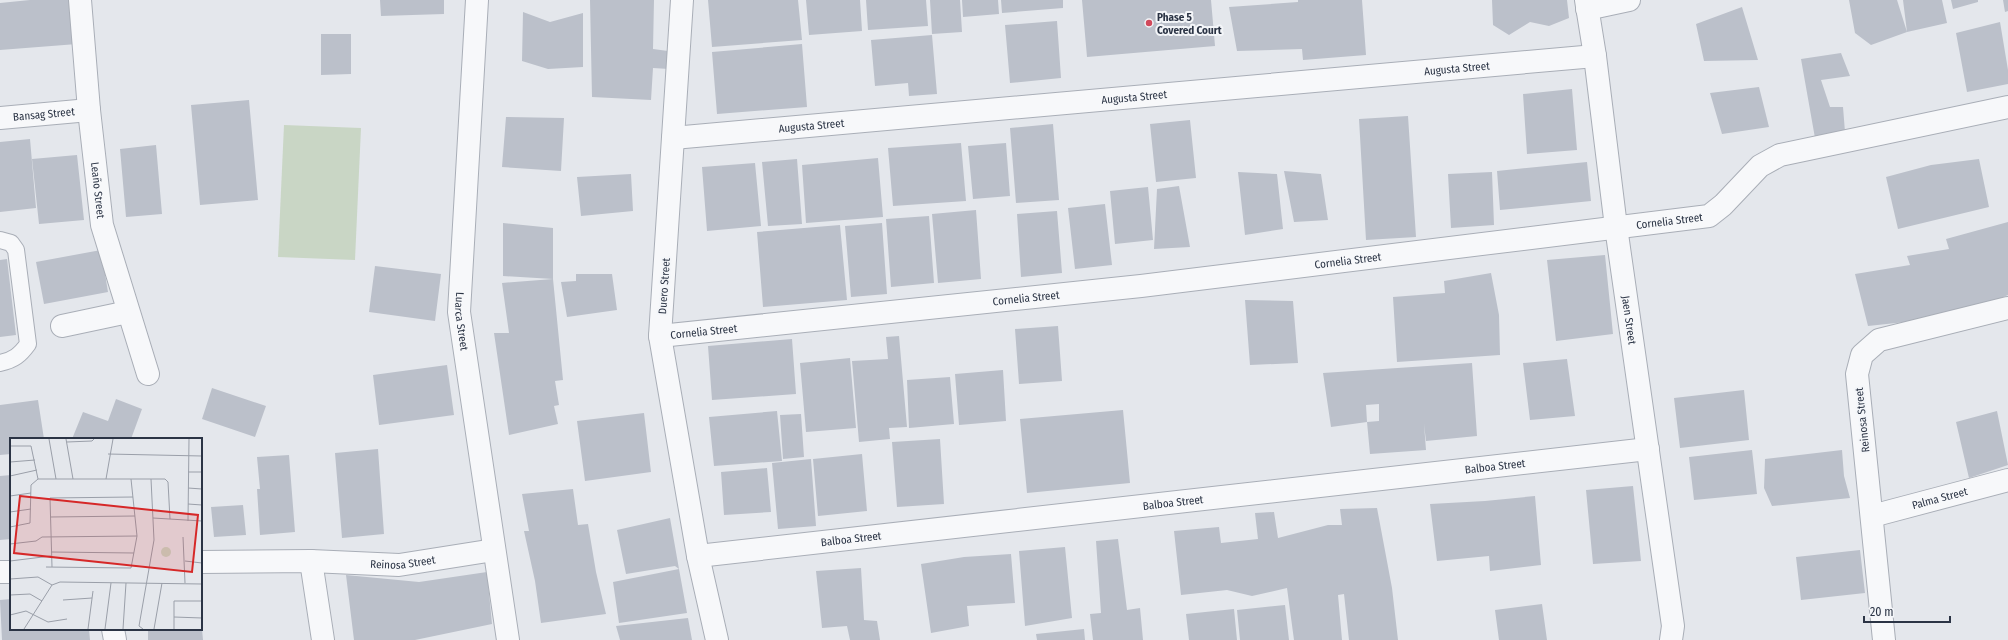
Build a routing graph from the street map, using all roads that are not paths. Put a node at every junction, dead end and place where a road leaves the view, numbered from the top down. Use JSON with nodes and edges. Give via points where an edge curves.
{"nodes":[{"id":1,"x":80,"y":0,"type":"edge"},
{"id":2,"x":477,"y":0,"type":"edge"},
{"id":3,"x":682,"y":0,"type":"edge"},
{"id":4,"x":1629,"y":0,"type":"edge"},
{"id":5,"x":1587,"y":4,"type":"edge"},
{"id":6,"x":1595,"y":56,"type":"junction"},
{"id":7,"x":2008,"y":107,"type":"edge"},
{"id":8,"x":89,"y":110,"type":"junction"},
{"id":9,"x":0,"y":118,"type":"edge"},
{"id":10,"x":674,"y":138,"type":"junction"},
{"id":11,"x":1616,"y":227,"type":"junction"},
{"id":12,"x":0,"y":240,"type":"edge"},
{"id":13,"x":2008,"y":308,"type":"edge"},
{"id":14,"x":128,"y":312,"type":"junction"},
{"id":15,"x":62,"y":326,"type":"dead end"},
{"id":16,"x":660,"y":336,"type":"junction"},
{"id":17,"x":0,"y":363,"type":"edge"},
{"id":18,"x":148,"y":374,"type":"dead end"},
{"id":19,"x":1648,"y":448,"type":"junction"},
{"id":20,"x":2008,"y":480,"type":"edge"},
{"id":21,"x":1872,"y":516,"type":"junction"},
{"id":22,"x":494,"y":550,"type":"junction"},
{"id":23,"x":698,"y":556,"type":"junction"},
{"id":24,"x":311,"y":561,"type":"junction"},
{"id":25,"x":202,"y":562,"type":"edge"},
{"id":26,"x":114,"y":630,"type":"edge"},
{"id":27,"x":115,"y":640,"type":"edge"},
{"id":28,"x":324,"y":640,"type":"edge"},
{"id":29,"x":508,"y":640,"type":"edge"},
{"id":30,"x":717,"y":640,"type":"edge"},
{"id":31,"x":1671,"y":640,"type":"edge"},
{"id":32,"x":1884,"y":640,"type":"edge"}],
"edges":[{"from":1,"to":8,"type":"street","name":"Leaño Street"},
{"from":2,"to":22,"type":"street","name":"Luarca Street","via":[[459,312]]},
{"from":3,"to":10,"type":"street","name":"Duero Street"},
{"from":4,"to":5,"type":"street"},
{"from":5,"to":6,"type":"street","name":"Jaen Street"},
{"from":6,"to":10,"type":"street","name":"Augusta Street"},
{"from":6,"to":11,"type":"street","name":"Jaen Street"},
{"from":7,"to":11,"type":"street","name":"Cornelia Street","via":[[1780,155],[1760,166],[1709,216]]},
{"from":8,"to":9,"type":"street","name":"Bansag Street"},
{"from":8,"to":14,"type":"street","name":"Leaño Street","via":[[102,225]]},
{"from":10,"to":16,"type":"street","name":"Duero Street"},
{"from":11,"to":16,"type":"street","name":"Cornelia Street","via":[[1141,286]]},
{"from":11,"to":19,"type":"street","name":"Jaen Street"},
{"from":12,"to":17,"type":"lane","via":[[11,244],[16,250],[28,344],[21,354],[11,361]]},
{"from":13,"to":21,"type":"street","name":"Reinosa Street","via":[[1879,340],[1862,355],[1857,374]]},
{"from":14,"to":15,"type":"street"},
{"from":14,"to":18,"type":"street","name":"Leaño Street"},
{"from":16,"to":23,"type":"street","name":"Duero Street"},
{"from":19,"to":23,"type":"street","name":"Balboa Street"},
{"from":19,"to":31,"type":"street","name":"Jaen Street","via":[[1673,626]]},
{"from":20,"to":21,"type":"street","name":"Palma Street"},
{"from":21,"to":32,"type":"street","name":"Reinosa Street"},
{"from":22,"to":24,"type":"street","name":"Reinosa Street","via":[[399,565]]},
{"from":22,"to":29,"type":"street","name":"Luarca Street"},
{"from":23,"to":30,"type":"street","name":"Duero Street"},
{"from":24,"to":25,"type":"street","name":"Reinosa Street"},
{"from":24,"to":28,"type":"street"},
{"from":26,"to":27,"type":"street"}]}
